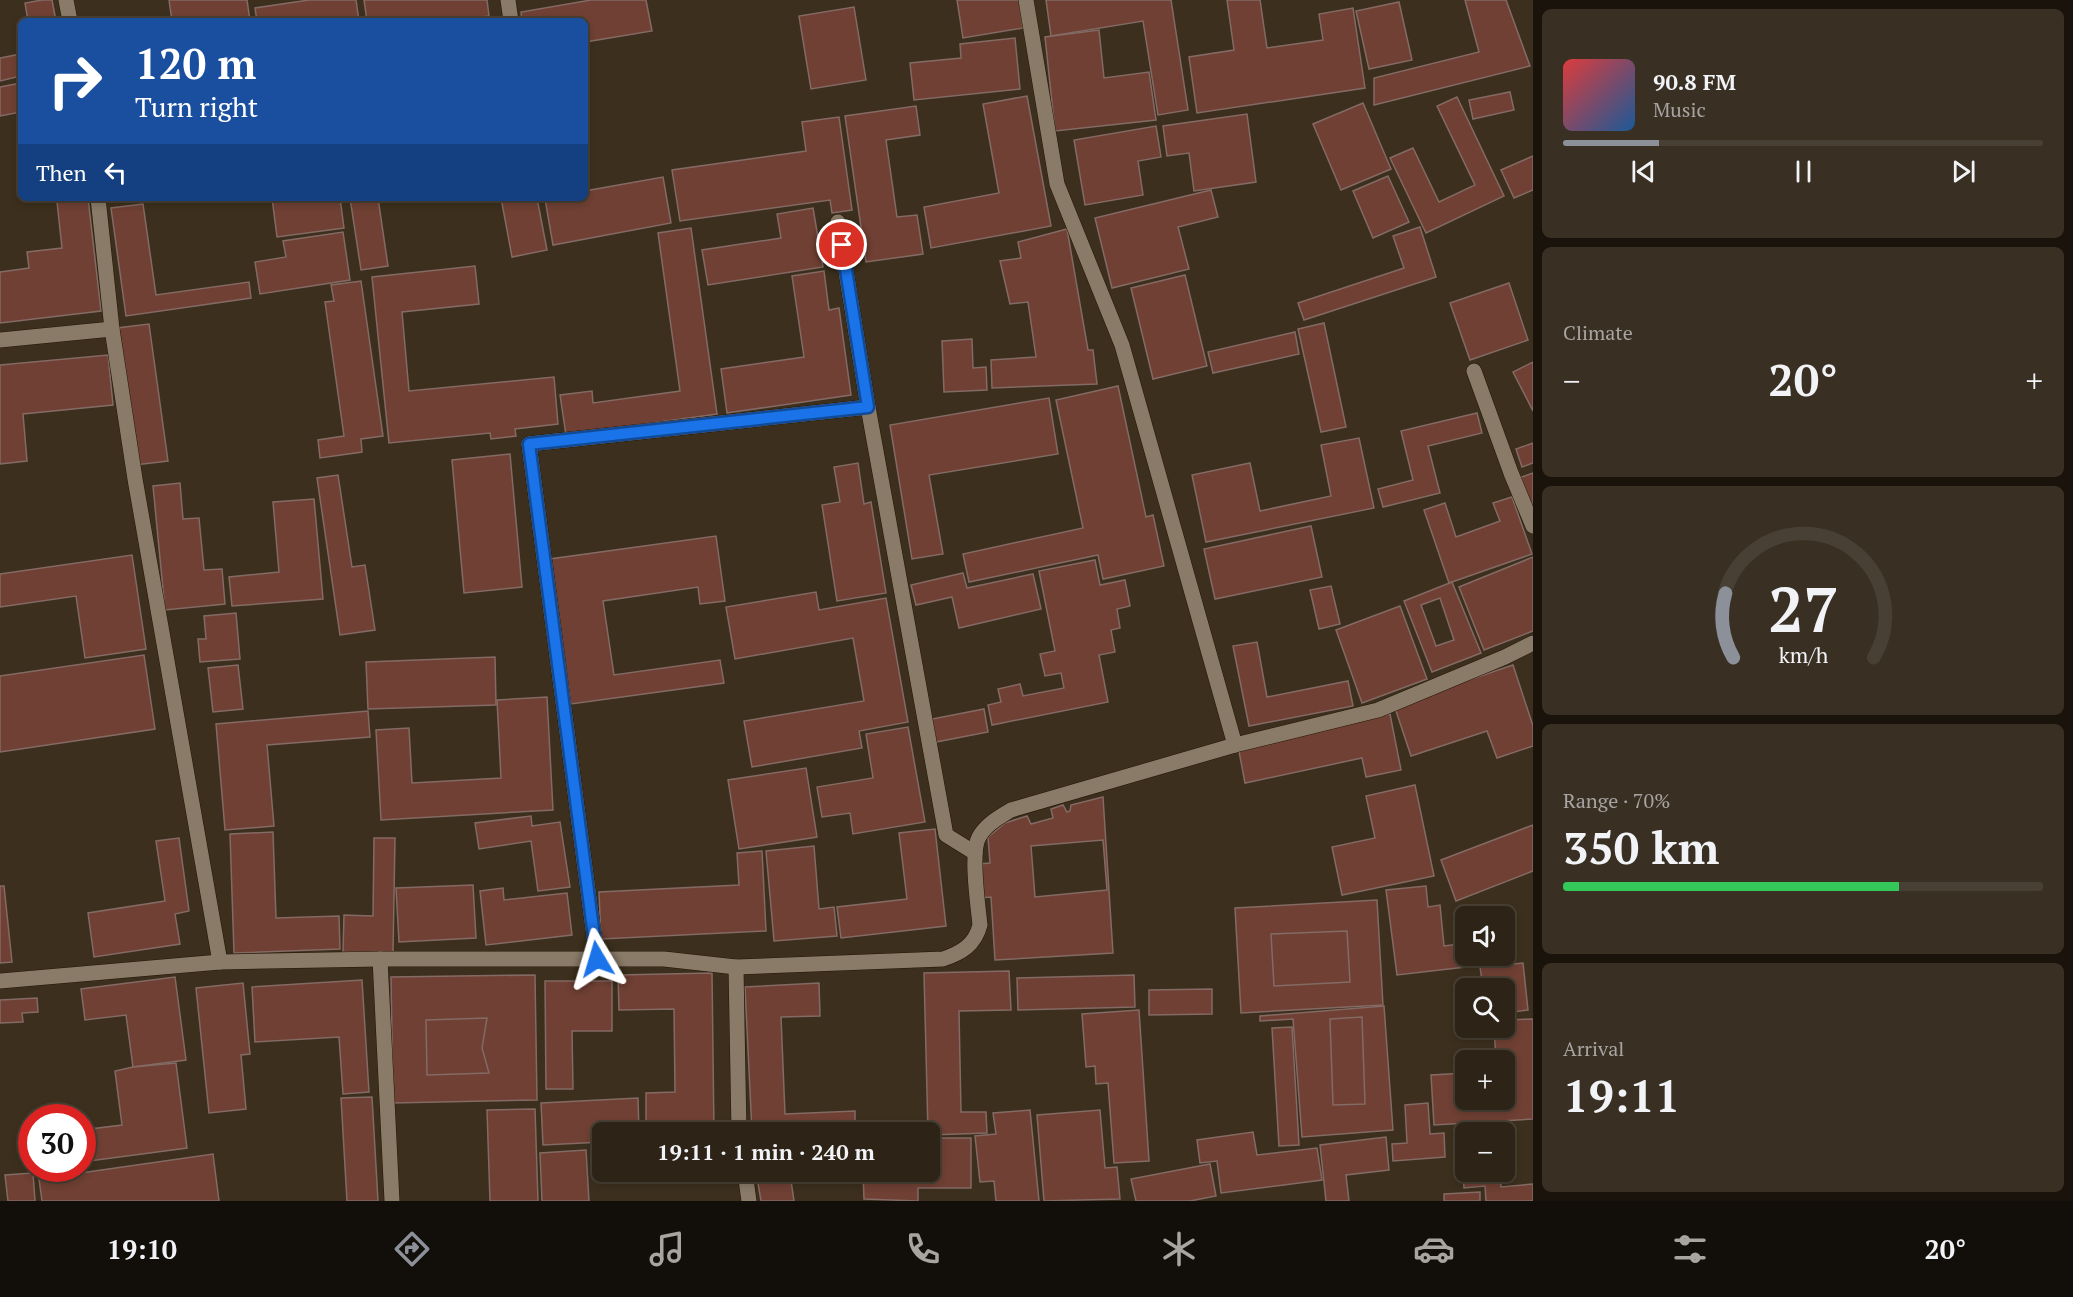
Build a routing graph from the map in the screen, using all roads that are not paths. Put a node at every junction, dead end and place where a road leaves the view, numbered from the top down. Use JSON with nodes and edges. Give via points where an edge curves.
{"nodes":[{"id":1,"x":66,"y":0,"type":"edge"},
{"id":2,"x":508,"y":0,"type":"edge"},
{"id":3,"x":1026,"y":0,"type":"edge"},
{"id":4,"x":69,"y":18,"type":"edge"},
{"id":5,"x":511,"y":18,"type":"edge"},
{"id":6,"x":98,"y":201,"type":"edge"},
{"id":7,"x":838,"y":222,"type":"dead end"},
{"id":8,"x":112,"y":329,"type":"junction"},
{"id":9,"x":0,"y":340,"type":"edge"},
{"id":10,"x":1474,"y":371,"type":"dead end"},
{"id":11,"x":868,"y":407,"type":"junction"},
{"id":12,"x":1533,"y":526,"type":"edge"},
{"id":13,"x":1533,"y":643,"type":"edge"},
{"id":14,"x":1235,"y":745,"type":"junction"},
{"id":15,"x":975,"y":853,"type":"junction"},
{"id":16,"x":380,"y":959,"type":"junction"},
{"id":17,"x":597,"y":959,"type":"junction"},
{"id":18,"x":220,"y":962,"type":"junction"},
{"id":19,"x":736,"y":967,"type":"junction"},
{"id":20,"x":0,"y":981,"type":"edge"},
{"id":21,"x":739,"y":1122,"type":"edge"},
{"id":22,"x":746,"y":1182,"type":"edge"},
{"id":23,"x":392,"y":1201,"type":"edge"},
{"id":24,"x":749,"y":1201,"type":"edge"}],
"edges":[{"from":1,"to":4,"type":"street"},
{"from":2,"to":5,"type":"street"},
{"from":3,"to":14,"type":"street","via":[[1057,184],[1122,345]]},
{"from":6,"to":8,"type":"street"},
{"from":7,"to":11,"type":"street"},
{"from":8,"to":9,"type":"street"},
{"from":8,"to":18,"type":"street"},
{"from":10,"to":12,"type":"street"},
{"from":11,"to":15,"type":"street","via":[[946,835]]},
{"from":11,"to":17,"type":"street","via":[[529,444]]},
{"from":13,"to":14,"type":"street","via":[[1378,710]]},
{"from":14,"to":15,"type":"street","via":[[1011,810],[987,826],[978,838]]},
{"from":15,"to":19,"type":"street","via":[[980,925],[971,944],[954,955],[943,959]]},
{"from":16,"to":17,"type":"street"},
{"from":16,"to":18,"type":"street"},
{"from":16,"to":23,"type":"street"},
{"from":17,"to":19,"type":"street","via":[[664,959]]},
{"from":18,"to":20,"type":"street"},
{"from":19,"to":21,"type":"street"},
{"from":22,"to":24,"type":"street"}]}
